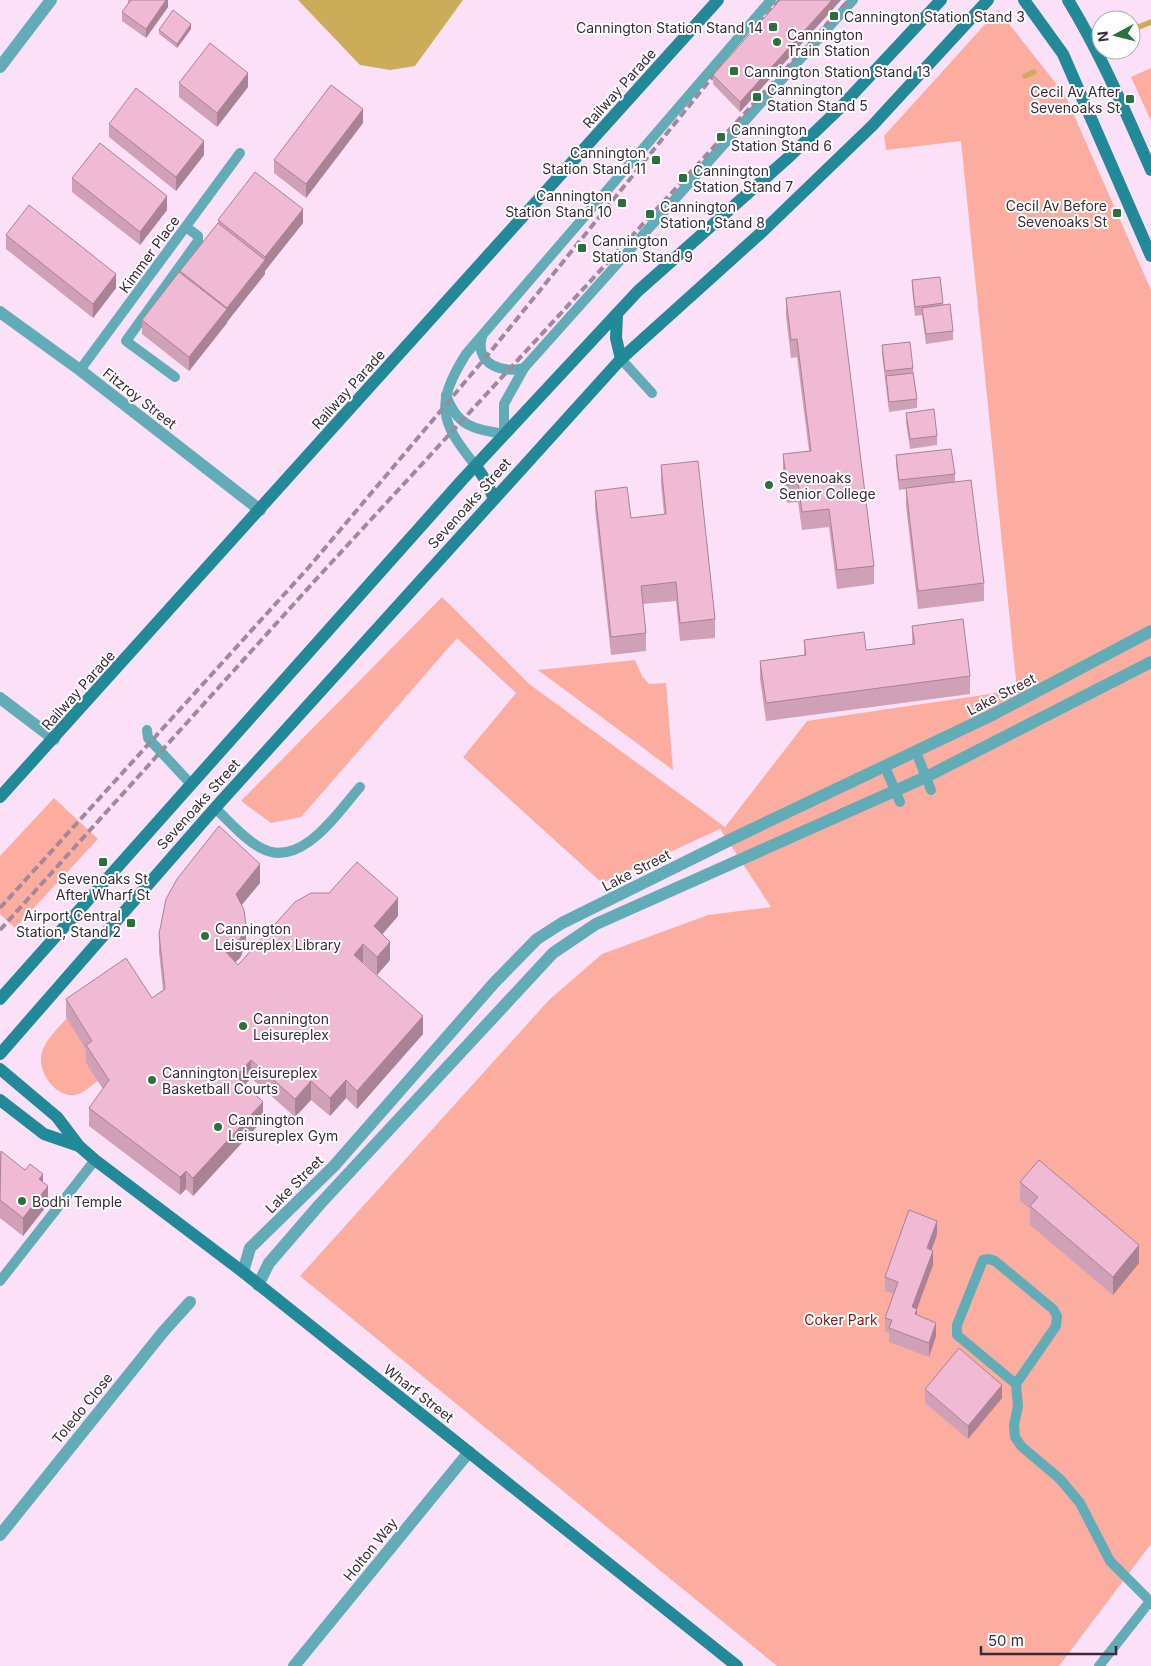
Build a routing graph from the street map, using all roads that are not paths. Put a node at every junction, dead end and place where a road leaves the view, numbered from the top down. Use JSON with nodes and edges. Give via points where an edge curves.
{"nodes":[{"id":1,"x":51,"y":0,"type":"edge"},
{"id":2,"x":718,"y":0,"type":"edge"},
{"id":3,"x":771,"y":0,"type":"edge"},
{"id":4,"x":853,"y":0,"type":"edge"},
{"id":5,"x":941,"y":0,"type":"edge"},
{"id":6,"x":988,"y":0,"type":"edge"},
{"id":7,"x":1024,"y":0,"type":"edge"},
{"id":8,"x":1068,"y":0,"type":"edge"},
{"id":9,"x":0,"y":66,"type":"edge"},
{"id":10,"x":240,"y":153,"type":"dead end"},
{"id":11,"x":1151,"y":170,"type":"edge"},
{"id":12,"x":186,"y":227,"type":"junction"},
{"id":13,"x":1151,"y":256,"type":"edge"},
{"id":14,"x":0,"y":312,"type":"edge"},
{"id":15,"x":617,"y":314,"type":"junction"},
{"id":16,"x":483,"y":336,"type":"junction"},
{"id":17,"x":621,"y":359,"type":"junction"},
{"id":18,"x":524,"y":368,"type":"junction"},
{"id":19,"x":80,"y":370,"type":"junction"},
{"id":20,"x":175,"y":377,"type":"dead end"},
{"id":21,"x":652,"y":393,"type":"dead end"},
{"id":22,"x":446,"y":395,"type":"junction"},
{"id":23,"x":504,"y":434,"type":"junction"},
{"id":24,"x":476,"y":466,"type":"junction"},
{"id":25,"x":494,"y":499,"type":"junction"},
{"id":26,"x":260,"y":510,"type":"junction"},
{"id":27,"x":1151,"y":631,"type":"edge"},
{"id":28,"x":1151,"y":662,"type":"edge"},
{"id":29,"x":0,"y":698,"type":"edge"},
{"id":30,"x":147,"y":730,"type":"dead end"},
{"id":31,"x":54,"y":739,"type":"junction"},
{"id":32,"x":916,"y":752,"type":"junction"},
{"id":33,"x":885,"y":767,"type":"junction"},
{"id":34,"x":926,"y":777,"type":"junction"},
{"id":35,"x":190,"y":783,"type":"junction"},
{"id":36,"x":360,"y":787,"type":"dead end"},
{"id":37,"x":931,"y":790,"type":"dead end"},
{"id":38,"x":898,"y":796,"type":"junction"},
{"id":39,"x":0,"y":797,"type":"edge"},
{"id":40,"x":215,"y":808,"type":"junction"},
{"id":41,"x":0,"y":999,"type":"edge"},
{"id":42,"x":0,"y":1054,"type":"edge"},
{"id":43,"x":0,"y":1069,"type":"edge"},
{"id":44,"x":0,"y":1100,"type":"edge"},
{"id":45,"x":79,"y":1146,"type":"junction"},
{"id":46,"x":95,"y":1160,"type":"junction"},
{"id":47,"x":243,"y":1272,"type":"junction"},
{"id":48,"x":0,"y":1281,"type":"edge"},
{"id":49,"x":258,"y":1285,"type":"junction"},
{"id":50,"x":190,"y":1302,"type":"dead end"},
{"id":51,"x":1016,"y":1384,"type":"junction"},
{"id":52,"x":469,"y":1452,"type":"junction"},
{"id":53,"x":0,"y":1535,"type":"edge"},
{"id":54,"x":1151,"y":1600,"type":"edge"},
{"id":55,"x":294,"y":1666,"type":"edge"},
{"id":56,"x":737,"y":1666,"type":"edge"},
{"id":57,"x":1100,"y":1666,"type":"edge"}],
"edges":[{"from":1,"to":9,"type":"street"},
{"from":2,"to":26,"type":"main road","name":"Railway Parade"},
{"from":3,"to":16,"type":"lane"},
{"from":4,"to":18,"type":"lane"},
{"from":5,"to":15,"type":"main road","name":"Sevenoaks Street","via":[[840,108],[638,291]]},
{"from":6,"to":17,"type":"main road","name":"Sevenoaks Street","via":[[872,126],[763,231]]},
{"from":7,"to":13,"type":"main road","via":[[1063,54]]},
{"from":8,"to":11,"type":"main road"},
{"from":10,"to":12,"type":"lane","name":"Kimmer Place"},
{"from":12,"to":19,"type":"lane","name":"Kimmer Place"},
{"from":12,"to":20,"type":"lane","via":[[198,236],[198,241],[126,341]]},
{"from":14,"to":19,"type":"street","name":"Fitzroy Street"},
{"from":15,"to":17,"type":"main road","via":[[616,338]]},
{"from":15,"to":23,"type":"main road","name":"Sevenoaks Street"},
{"from":16,"to":18,"type":"lane","via":[[482,355],[491,365],[505,371]]},
{"from":16,"to":22,"type":"lane","via":[[455,372]]},
{"from":17,"to":21,"type":"lane"},
{"from":17,"to":25,"type":"main road","name":"Sevenoaks Street"},
{"from":18,"to":23,"type":"lane","via":[[504,404]]},
{"from":19,"to":26,"type":"street","name":"Fitzroy Street"},
{"from":22,"to":23,"type":"lane","via":[[463,423]]},
{"from":22,"to":24,"type":"lane","via":[[444,408],[448,427]]},
{"from":23,"to":24,"type":"main road","name":"Sevenoaks Street"},
{"from":24,"to":25,"type":"main road"},
{"from":24,"to":35,"type":"main road","name":"Sevenoaks Street"},
{"from":25,"to":40,"type":"main road","name":"Sevenoaks Street"},
{"from":26,"to":31,"type":"main road","name":"Railway Parade"},
{"from":27,"to":32,"type":"street","name":"Lake Street","via":[[1079,671]]},
{"from":28,"to":34,"type":"street"},
{"from":29,"to":31,"type":"street"},
{"from":30,"to":35,"type":"lane","via":[[148,738],[169,756]]},
{"from":31,"to":39,"type":"main road","name":"Railway Parade"},
{"from":32,"to":33,"type":"street","name":"Lake Street"},
{"from":32,"to":34,"type":"lane"},
{"from":33,"to":38,"type":"lane"},
{"from":33,"to":47,"type":"street","name":"Lake Street","via":[[742,834],[562,923],[537,939],[494,983],[334,1166],[250,1248]]},
{"from":34,"to":37,"type":"lane"},
{"from":34,"to":38,"type":"street"},
{"from":35,"to":41,"type":"main road","name":"Sevenoaks Street"},
{"from":36,"to":40,"type":"lane","via":[[309,844],[285,853],[260,848]]},
{"from":38,"to":49,"type":"street","via":[[596,924],[553,953],[320,1204],[268,1263]]},
{"from":40,"to":42,"type":"main road","name":"Sevenoaks Street"},
{"from":43,"to":45,"type":"main road","name":"Wharf Street","via":[[56,1117]]},
{"from":44,"to":45,"type":"main road","name":"Wharf Street","via":[[44,1134]]},
{"from":45,"to":46,"type":"main road","name":"Wharf Street"},
{"from":46,"to":47,"type":"main road","name":"Wharf Street"},
{"from":46,"to":48,"type":"lane"},
{"from":47,"to":49,"type":"main road","name":"Wharf Street"},
{"from":49,"to":52,"type":"main road","name":"Wharf Street"},
{"from":50,"to":53,"type":"street","name":"Toledo Close","via":[[162,1332]]},
{"from":51,"to":51,"type":"lane","via":[[1056,1326],[1057,1316],[1053,1309],[995,1261],[983,1260],[955,1331]]},
{"from":51,"to":54,"type":"lane","via":[[1015,1437],[1060,1479],[1080,1503],[1110,1561]]},
{"from":52,"to":55,"type":"street","name":"Holton Way"},
{"from":52,"to":56,"type":"main road","name":"Wharf Street"},
{"from":54,"to":57,"type":"lane"}]}
